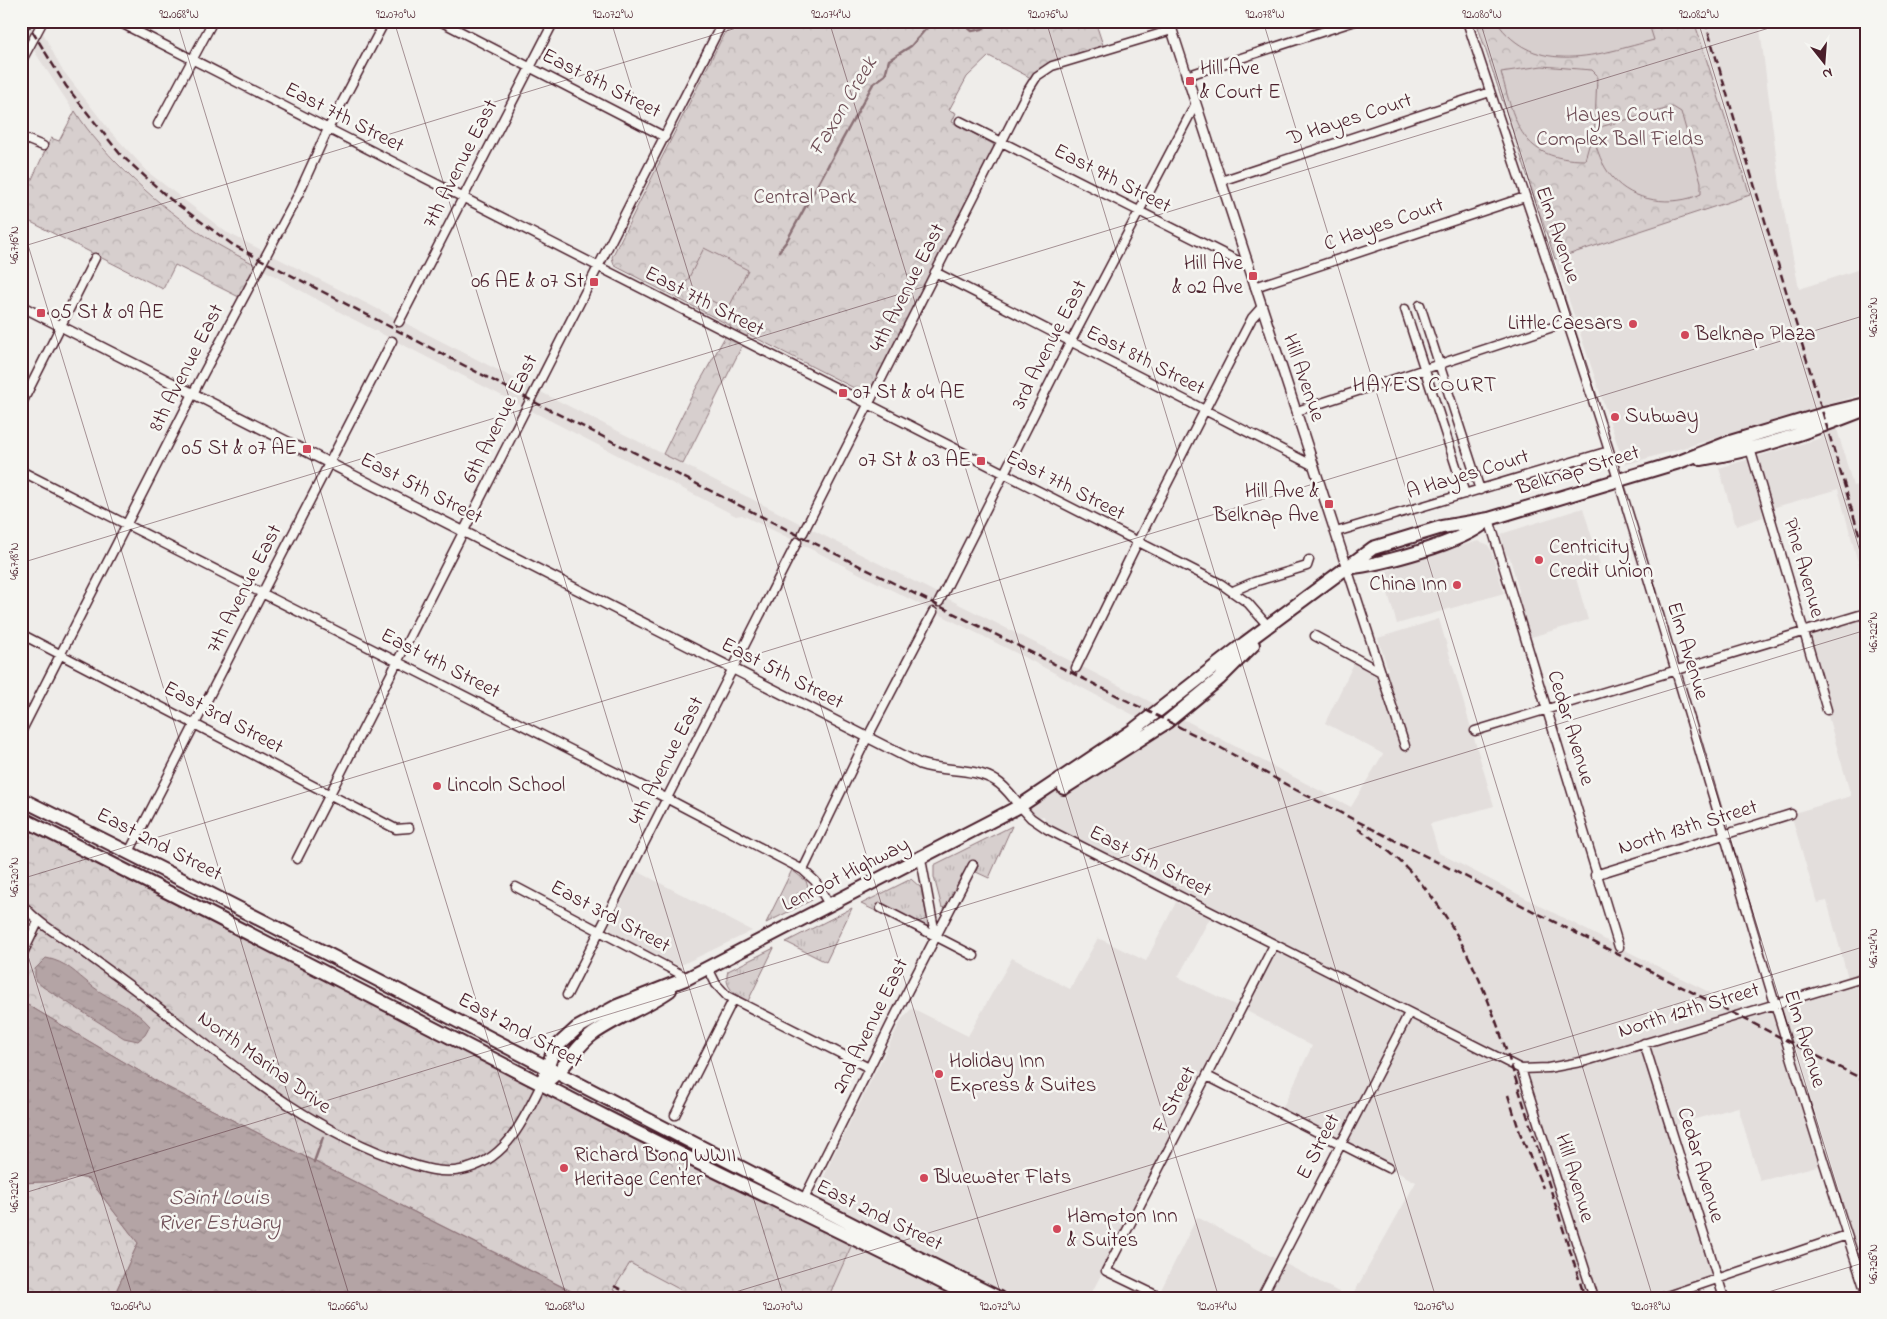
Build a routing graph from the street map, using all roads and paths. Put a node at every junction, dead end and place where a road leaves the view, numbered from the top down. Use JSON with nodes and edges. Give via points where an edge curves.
{"nodes":[{"id":1,"x":43,"y":21,"type":"edge"},
{"id":2,"x":117,"y":21,"type":"edge"},
{"id":3,"x":213,"y":21,"type":"edge"},
{"id":4,"x":385,"y":21,"type":"edge"},
{"id":5,"x":440,"y":21,"type":"edge"},
{"id":6,"x":554,"y":21,"type":"edge"},
{"id":7,"x":723,"y":21,"type":"edge"},
{"id":8,"x":1355,"y":21,"type":"edge"},
{"id":9,"x":1467,"y":21,"type":"edge"},
{"id":10,"x":1170,"y":26,"type":"edge"},
{"id":11,"x":193,"y":60,"type":"junction"},
{"id":12,"x":21,"y":62,"type":"edge"},
{"id":13,"x":530,"y":67,"type":"junction"},
{"id":14,"x":1186,"y":76,"type":"junction"},
{"id":15,"x":1490,"y":92,"type":"junction"},
{"id":16,"x":1195,"y":105,"type":"junction"},
{"id":17,"x":960,"y":121,"type":"dead end"},
{"id":18,"x":158,"y":124,"type":"dead end"},
{"id":19,"x":328,"y":129,"type":"junction"},
{"id":20,"x":21,"y":137,"type":"edge"},
{"id":21,"x":665,"y":138,"type":"junction"},
{"id":22,"x":1002,"y":143,"type":"junction"},
{"id":23,"x":43,"y":146,"type":"dead end"},
{"id":24,"x":1221,"y":181,"type":"junction"},
{"id":25,"x":1525,"y":197,"type":"junction"},
{"id":26,"x":463,"y":198,"type":"junction"},
{"id":27,"x":1139,"y":212,"type":"junction"},
{"id":28,"x":95,"y":258,"type":"dead end"},
{"id":29,"x":1248,"y":266,"type":"junction"},
{"id":30,"x":598,"y":268,"type":"junction"},
{"id":31,"x":935,"y":272,"type":"junction"},
{"id":32,"x":1255,"y":287,"type":"junction"},
{"id":33,"x":1420,"y":305,"type":"dead end"},
{"id":34,"x":21,"y":306,"type":"edge"},
{"id":35,"x":1261,"y":308,"type":"junction"},
{"id":36,"x":1405,"y":309,"type":"dead end"},
{"id":37,"x":399,"y":322,"type":"dead end"},
{"id":38,"x":1568,"y":322,"type":"junction"},
{"id":39,"x":61,"y":327,"type":"junction"},
{"id":40,"x":392,"y":341,"type":"dead end"},
{"id":41,"x":1070,"y":343,"type":"junction"},
{"id":42,"x":1439,"y":364,"type":"junction"},
{"id":43,"x":1425,"y":368,"type":"junction"},
{"id":44,"x":193,"y":392,"type":"junction"},
{"id":45,"x":1866,"y":404,"type":"edge"},
{"id":46,"x":21,"y":405,"type":"edge"},
{"id":47,"x":868,"y":405,"type":"junction"},
{"id":48,"x":1866,"y":410,"type":"edge"},
{"id":49,"x":1204,"y":411,"type":"junction"},
{"id":50,"x":1296,"y":411,"type":"junction"},
{"id":51,"x":1748,"y":443,"type":"junction"},
{"id":52,"x":1609,"y":451,"type":"junction"},
{"id":53,"x":329,"y":462,"type":"junction"},
{"id":54,"x":1314,"y":466,"type":"junction"},
{"id":55,"x":21,"y":471,"type":"edge"},
{"id":56,"x":1004,"y":474,"type":"junction"},
{"id":57,"x":1618,"y":480,"type":"junction"},
{"id":58,"x":1480,"y":490,"type":"junction"},
{"id":59,"x":1466,"y":494,"type":"junction"},
{"id":60,"x":1489,"y":519,"type":"junction"},
{"id":61,"x":128,"y":524,"type":"junction"},
{"id":62,"x":464,"y":530,"type":"junction"},
{"id":63,"x":1336,"y":532,"type":"junction"},
{"id":64,"x":803,"y":533,"type":"dead end"},
{"id":65,"x":797,"y":542,"type":"dead end"},
{"id":66,"x":1137,"y":542,"type":"junction"},
{"id":67,"x":1309,"y":560,"type":"dead end"},
{"id":68,"x":1347,"y":568,"type":"junction"},
{"id":69,"x":1233,"y":591,"type":"junction"},
{"id":70,"x":263,"y":593,"type":"junction"},
{"id":71,"x":939,"y":602,"type":"dead end"},
{"id":72,"x":933,"y":612,"type":"dead end"},
{"id":73,"x":1866,"y":613,"type":"edge"},
{"id":74,"x":1268,"y":626,"type":"junction"},
{"id":75,"x":1804,"y":633,"type":"junction"},
{"id":76,"x":21,"y":634,"type":"edge"},
{"id":77,"x":1315,"y":636,"type":"dead end"},
{"id":78,"x":62,"y":654,"type":"junction"},
{"id":79,"x":398,"y":663,"type":"junction"},
{"id":80,"x":733,"y":668,"type":"junction"},
{"id":81,"x":1076,"y":668,"type":"dead end"},
{"id":82,"x":1381,"y":672,"type":"junction"},
{"id":83,"x":1675,"y":672,"type":"junction"},
{"id":84,"x":1546,"y":710,"type":"junction"},
{"id":85,"x":1827,"y":710,"type":"dead end"},
{"id":86,"x":197,"y":723,"type":"junction"},
{"id":87,"x":1475,"y":731,"type":"dead end"},
{"id":88,"x":21,"y":732,"type":"edge"},
{"id":89,"x":868,"y":738,"type":"junction"},
{"id":90,"x":1405,"y":746,"type":"dead end"},
{"id":91,"x":331,"y":794,"type":"junction"},
{"id":92,"x":21,"y":798,"type":"edge"},
{"id":93,"x":668,"y":799,"type":"junction"},
{"id":94,"x":1020,"y":806,"type":"junction"},
{"id":95,"x":1791,"y":814,"type":"dead end"},
{"id":96,"x":21,"y":818,"type":"edge"},
{"id":97,"x":409,"y":828,"type":"dead end"},
{"id":98,"x":1724,"y":836,"type":"junction"},
{"id":99,"x":129,"y":852,"type":"junction"},
{"id":100,"x":297,"y":859,"type":"dead end"},
{"id":101,"x":921,"y":859,"type":"junction"},
{"id":102,"x":973,"y":865,"type":"dead end"},
{"id":103,"x":803,"y":870,"type":"junction"},
{"id":104,"x":1595,"y":874,"type":"junction"},
{"id":105,"x":516,"y":887,"type":"dead end"},
{"id":106,"x":21,"y":902,"type":"edge"},
{"id":107,"x":830,"y":906,"type":"junction"},
{"id":108,"x":881,"y":908,"type":"dead end"},
{"id":109,"x":38,"y":922,"type":"junction"},
{"id":110,"x":600,"y":930,"type":"junction"},
{"id":111,"x":936,"y":936,"type":"junction"},
{"id":112,"x":1274,"y":945,"type":"junction"},
{"id":113,"x":1619,"y":947,"type":"dead end"},
{"id":114,"x":974,"y":956,"type":"dead end"},
{"id":115,"x":21,"y":957,"type":"edge"},
{"id":116,"x":708,"y":968,"type":"junction"},
{"id":117,"x":1866,"y":977,"type":"edge"},
{"id":118,"x":688,"y":978,"type":"junction"},
{"id":119,"x":567,"y":995,"type":"dead end"},
{"id":120,"x":733,"y":1000,"type":"junction"},
{"id":121,"x":1775,"y":1004,"type":"junction"},
{"id":122,"x":1409,"y":1013,"type":"junction"},
{"id":123,"x":1644,"y":1043,"type":"junction"},
{"id":124,"x":869,"y":1068,"type":"junction"},
{"id":125,"x":1521,"y":1069,"type":"junction"},
{"id":126,"x":552,"y":1070,"type":"junction"},
{"id":127,"x":1207,"y":1076,"type":"junction"},
{"id":128,"x":542,"y":1083,"type":"junction"},
{"id":129,"x":675,"y":1115,"type":"dead end"},
{"id":130,"x":1341,"y":1144,"type":"junction"},
{"id":131,"x":1388,"y":1168,"type":"dead end"},
{"id":132,"x":801,"y":1205,"type":"junction"},
{"id":133,"x":1846,"y":1235,"type":"junction"},
{"id":134,"x":1717,"y":1278,"type":"junction"},
{"id":135,"x":1866,"y":1293,"type":"edge"},
{"id":136,"x":973,"y":1298,"type":"edge"},
{"id":137,"x":1000,"y":1298,"type":"edge"},
{"id":138,"x":1162,"y":1298,"type":"edge"},
{"id":139,"x":1261,"y":1298,"type":"edge"},
{"id":140,"x":1594,"y":1298,"type":"edge"},
{"id":141,"x":1660,"y":1298,"type":"edge"},
{"id":142,"x":1724,"y":1298,"type":"edge"}],
"edges":[{"from":1,"to":12,"type":"street"},
{"from":2,"to":11,"type":"street","name":"East 7th Street"},
{"from":3,"to":11,"type":"street"},
{"from":4,"to":19,"type":"street","name":"8th Avenue East"},
{"from":5,"to":13,"type":"street","name":"East 8th Street"},
{"from":6,"to":13,"type":"street","name":"7th Avenue East"},
{"from":7,"to":21,"type":"street","name":"6th Avenue East"},
{"from":8,"to":14,"type":"street"},
{"from":9,"to":15,"type":"street","name":"Elm Avenue"},
{"from":10,"to":14,"type":"street","name":"Hill Avenue"},
{"from":10,"to":22,"type":"street","name":"4th Avenue East","via":[[1043,70],[1032,84]]},
{"from":11,"to":18,"type":"street"},
{"from":11,"to":19,"type":"street","name":"East 7th Street"},
{"from":13,"to":21,"type":"street","name":"East 8th Street"},
{"from":13,"to":26,"type":"street","name":"7th Avenue East"},
{"from":14,"to":16,"type":"street","name":"Hill Avenue"},
{"from":15,"to":24,"type":"street","name":"D Hayes Court"},
{"from":15,"to":25,"type":"street","name":"Elm Avenue"},
{"from":16,"to":24,"type":"street","name":"Hill Avenue"},
{"from":16,"to":27,"type":"street","name":"3rd Avenue East"},
{"from":17,"to":22,"type":"street","name":"East 9th Street"},
{"from":19,"to":26,"type":"street","name":"East 7th Street"},
{"from":19,"to":44,"type":"street","name":"8th Avenue East","via":[[298,195]]},
{"from":20,"to":23,"type":"street"},
{"from":21,"to":30,"type":"street","name":"6th Avenue East"},
{"from":22,"to":27,"type":"street","name":"East 9th Street"},
{"from":22,"to":31,"type":"street","name":"4th Avenue East"},
{"from":24,"to":29,"type":"street","name":"Hill Avenue"},
{"from":25,"to":32,"type":"street","name":"C Hayes Court"},
{"from":25,"to":38,"type":"street","name":"Elm Avenue"},
{"from":26,"to":30,"type":"street","name":"East 7th Street"},
{"from":26,"to":37,"type":"street","name":"7th Avenue East"},
{"from":27,"to":29,"type":"street","name":"East 9th Street"},
{"from":27,"to":41,"type":"street","name":"3rd Avenue East"},
{"from":28,"to":39,"type":"street"},
{"from":29,"to":32,"type":"street","name":"Hill Avenue"},
{"from":30,"to":47,"type":"street","name":"East 7th Street"},
{"from":30,"to":62,"type":"street","name":"6th Avenue East"},
{"from":31,"to":41,"type":"street","name":"East 8th Street"},
{"from":31,"to":47,"type":"street","name":"4th Avenue East"},
{"from":32,"to":35,"type":"street","name":"Hill Avenue"},
{"from":33,"to":42,"type":"street"},
{"from":34,"to":39,"type":"street","name":"East 5th Street"},
{"from":35,"to":49,"type":"street","via":[[1252,318]]},
{"from":35,"to":50,"type":"street","name":"Hill Avenue"},
{"from":36,"to":43,"type":"street"},
{"from":38,"to":42,"type":"street"},
{"from":38,"to":52,"type":"street","name":"Elm Avenue"},
{"from":39,"to":44,"type":"street","name":"East 5th Street"},
{"from":39,"to":46,"type":"street"},
{"from":40,"to":53,"type":"street","name":"7th Avenue East"},
{"from":41,"to":49,"type":"street","name":"East 8th Street"},
{"from":41,"to":56,"type":"street","name":"3rd Avenue East"},
{"from":42,"to":43,"type":"street"},
{"from":42,"to":58,"type":"street"},
{"from":43,"to":50,"type":"street"},
{"from":43,"to":59,"type":"street"},
{"from":44,"to":53,"type":"street","name":"East 5th Street"},
{"from":44,"to":61,"type":"street","name":"8th Avenue East"},
{"from":45,"to":51,"type":"highway","name":"Belknap Street"},
{"from":47,"to":56,"type":"street","name":"East 7th Street"},
{"from":47,"to":64,"type":"street","name":"4th Avenue East"},
{"from":48,"to":51,"type":"highway","name":"Belknap Street","via":[[1827,424]]},
{"from":49,"to":54,"type":"street","name":"East 8th Street"},
{"from":49,"to":66,"type":"street"},
{"from":50,"to":54,"type":"street","name":"Hill Avenue"},
{"from":51,"to":57,"type":"highway","name":"Belknap Street"},
{"from":51,"to":75,"type":"street","name":"Pine Avenue"},
{"from":52,"to":57,"type":"street","name":"Elm Avenue"},
{"from":52,"to":58,"type":"street","name":"A Hayes Court"},
{"from":53,"to":62,"type":"street","name":"East 5th Street"},
{"from":53,"to":70,"type":"street","name":"7th Avenue East"},
{"from":54,"to":63,"type":"street","name":"Hill Avenue"},
{"from":55,"to":61,"type":"street","name":"East 4th Street"},
{"from":56,"to":66,"type":"street","name":"East 7th Street"},
{"from":56,"to":71,"type":"street","name":"3rd Avenue East"},
{"from":57,"to":60,"type":"highway","name":"Belknap Street"},
{"from":57,"to":83,"type":"street","name":"Elm Avenue"},
{"from":58,"to":59,"type":"street","name":"A Hayes Court"},
{"from":59,"to":63,"type":"street","name":"A Hayes Court"},
{"from":60,"to":68,"type":"highway","name":"Belknap Street","via":[[1454,539],[1390,560]]},
{"from":60,"to":84,"type":"street","name":"Cedar Avenue"},
{"from":61,"to":70,"type":"street","name":"East 4th Street"},
{"from":61,"to":78,"type":"street","name":"8th Avenue East"},
{"from":62,"to":79,"type":"street","name":"6th Avenue East"},
{"from":62,"to":80,"type":"street","name":"East 5th Street"},
{"from":63,"to":68,"type":"street","name":"Hill Avenue"},
{"from":65,"to":80,"type":"street","name":"4th Avenue East"},
{"from":66,"to":69,"type":"street","name":"East 7th Street"},
{"from":66,"to":81,"type":"street"},
{"from":67,"to":69,"type":"street","via":[[1307,566]]},
{"from":68,"to":74,"type":"highway","name":"Lenroot Highway"},
{"from":68,"to":82,"type":"street","name":"Hill Avenue"},
{"from":69,"to":74,"type":"street","name":"East 7th Street"},
{"from":70,"to":79,"type":"street","name":"East 4th Street"},
{"from":70,"to":86,"type":"street","name":"7th Avenue East"},
{"from":72,"to":89,"type":"street"},
{"from":73,"to":75,"type":"street"},
{"from":74,"to":94,"type":"highway","name":"Lenroot Highway","via":[[1224,674],[1167,722],[1070,785]]},
{"from":75,"to":83,"type":"street"},
{"from":75,"to":85,"type":"street","name":"Pine Avenue"},
{"from":76,"to":78,"type":"street","name":"East 3rd Street"},
{"from":77,"to":82,"type":"street"},
{"from":78,"to":86,"type":"street","name":"East 3rd Street"},
{"from":78,"to":88,"type":"street","name":"8th Avenue East"},
{"from":79,"to":91,"type":"street","name":"6th Avenue East"},
{"from":79,"to":93,"type":"street","name":"East 4th Street"},
{"from":80,"to":89,"type":"street","name":"East 5th Street"},
{"from":80,"to":93,"type":"street","name":"4th Avenue East"},
{"from":82,"to":90,"type":"street","name":"Hill Avenue"},
{"from":83,"to":84,"type":"street"},
{"from":83,"to":98,"type":"street","name":"Elm Avenue"},
{"from":84,"to":87,"type":"street"},
{"from":84,"to":104,"type":"street","name":"Cedar Avenue"},
{"from":86,"to":91,"type":"street","name":"East 3rd Street"},
{"from":86,"to":99,"type":"street","name":"7th Avenue East"},
{"from":89,"to":94,"type":"street","name":"East 5th Street","via":[[920,764],[991,778],[1003,786]]},
{"from":89,"to":103,"type":"street"},
{"from":91,"to":97,"type":"street","name":"East 3rd Street","via":[[396,829]]},
{"from":91,"to":100,"type":"street","name":"6th Avenue East"},
{"from":92,"to":99,"type":"highway","name":"East 2nd Street"},
{"from":93,"to":103,"type":"street","name":"East 4th Street"},
{"from":93,"to":110,"type":"street","name":"4th Avenue East"},
{"from":94,"to":101,"type":"highway","name":"Lenroot Highway"},
{"from":94,"to":112,"type":"street","name":"East 5th Street","via":[[1047,829]]},
{"from":95,"to":98,"type":"street","name":"North 13th Street"},
{"from":96,"to":128,"type":"highway","name":"East 2nd Street"},
{"from":98,"to":104,"type":"street","name":"North 13th Street"},
{"from":98,"to":121,"type":"street","name":"Elm Avenue"},
{"from":99,"to":126,"type":"highway","name":"East 2nd Street"},
{"from":101,"to":107,"type":"highway","name":"Lenroot Highway"},
{"from":101,"to":111,"type":"street"},
{"from":102,"to":111,"type":"street","name":"2nd Avenue East"},
{"from":103,"to":107,"type":"street","name":"East 4th Street","via":[[815,881]]},
{"from":104,"to":113,"type":"street","name":"Cedar Avenue"},
{"from":105,"to":110,"type":"street","name":"East 3rd Street"},
{"from":106,"to":109,"type":"street","name":"North Marina Drive"},
{"from":107,"to":116,"type":"highway","name":"Lenroot Highway"},
{"from":108,"to":111,"type":"street"},
{"from":109,"to":115,"type":"street"},
{"from":109,"to":128,"type":"street","name":"North Marina Drive","via":[[91,957],[282,1102],[339,1136],[418,1166],[459,1171],[493,1156],[515,1134]]},
{"from":110,"to":118,"type":"street","name":"East 3rd Street"},
{"from":110,"to":119,"type":"street","name":"4th Avenue East"},
{"from":111,"to":114,"type":"street"},
{"from":111,"to":124,"type":"street","name":"2nd Avenue East"},
{"from":112,"to":122,"type":"street","name":"East 5th Street"},
{"from":112,"to":127,"type":"street","name":"F Street"},
{"from":116,"to":118,"type":"highway","name":"Lenroot Highway"},
{"from":116,"to":120,"type":"street","via":[[720,990]]},
{"from":117,"to":121,"type":"street","name":"North 12th Street"},
{"from":118,"to":126,"type":"highway","name":"Lenroot Highway","via":[[595,1032]]},
{"from":118,"to":126,"type":"highway","name":"Lenroot Highway","via":[[637,997],[577,1028],[554,1049]]},
{"from":120,"to":124,"type":"street"},
{"from":120,"to":129,"type":"street"},
{"from":121,"to":123,"type":"street","name":"North 12th Street"},
{"from":121,"to":133,"type":"street","name":"Elm Avenue"},
{"from":122,"to":125,"type":"street","name":"East 5th Street"},
{"from":122,"to":130,"type":"street","name":"E Street"},
{"from":123,"to":125,"type":"street","name":"North 12th Street","via":[[1562,1066]]},
{"from":123,"to":134,"type":"street","name":"Cedar Avenue"},
{"from":124,"to":132,"type":"street","name":"2nd Avenue East"},
{"from":125,"to":140,"type":"street","name":"Hill Avenue"},
{"from":126,"to":128,"type":"highway","name":"Lenroot Highway"},
{"from":126,"to":132,"type":"highway","name":"East 2nd Street"},
{"from":127,"to":130,"type":"street"},
{"from":127,"to":138,"type":"street","name":"F Street","via":[[1106,1270]]},
{"from":128,"to":132,"type":"highway","name":"East 2nd Street","via":[[626,1126]]},
{"from":130,"to":131,"type":"street"},
{"from":130,"to":139,"type":"street","name":"E Street"},
{"from":132,"to":136,"type":"highway","name":"East 2nd Street"},
{"from":132,"to":137,"type":"highway","name":"East 2nd Street"},
{"from":133,"to":134,"type":"street"},
{"from":133,"to":135,"type":"street","name":"Elm Avenue"},
{"from":134,"to":141,"type":"street"},
{"from":134,"to":142,"type":"street","name":"Cedar Avenue"}]}
